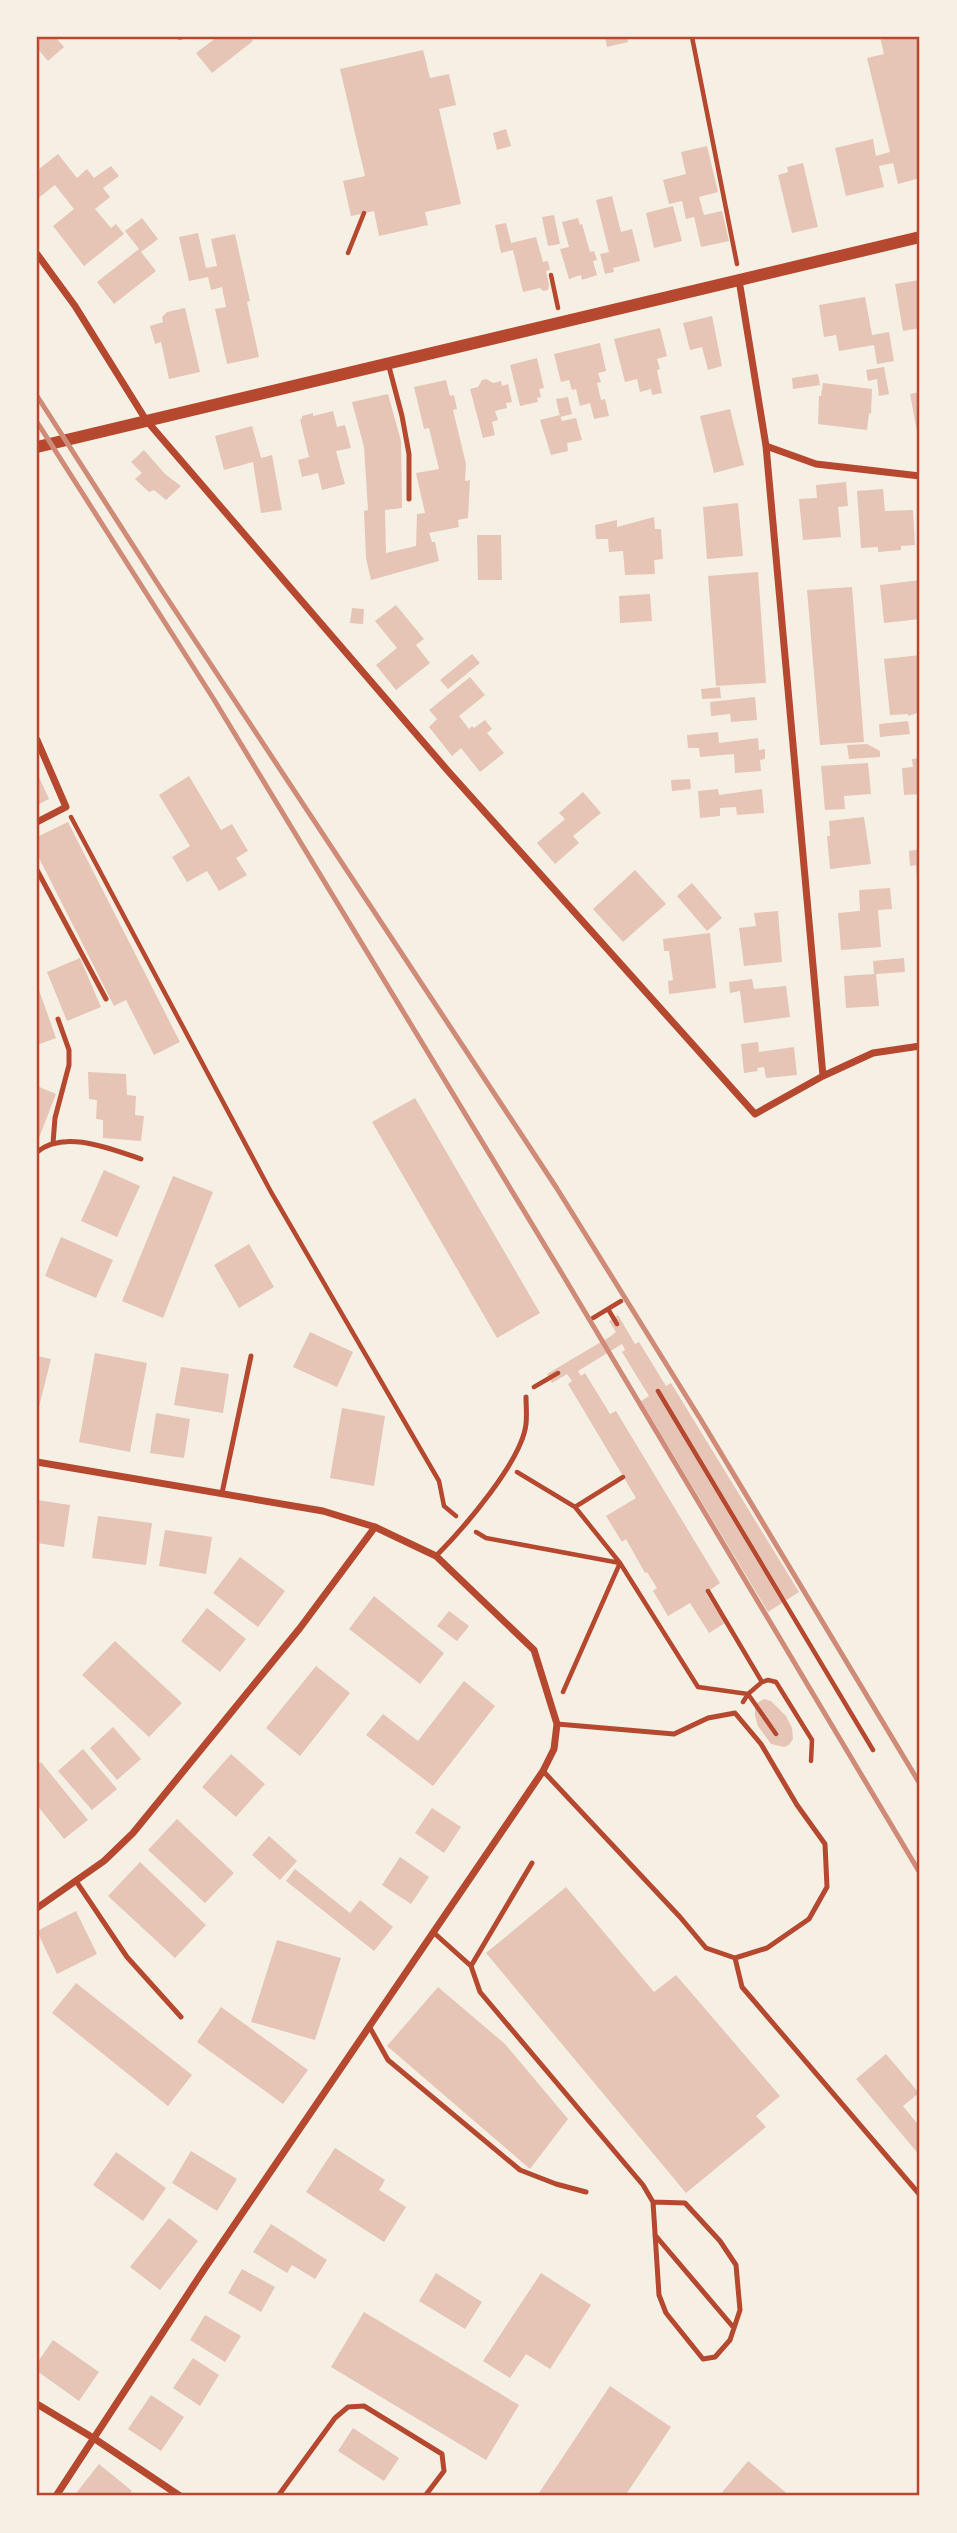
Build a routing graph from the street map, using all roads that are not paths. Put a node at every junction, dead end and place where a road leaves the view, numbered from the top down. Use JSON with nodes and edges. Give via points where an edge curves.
{"nodes":[{"id":1,"x":920,"y":237,"type":"edge"},
{"id":2,"x":37,"y":254,"type":"edge"},
{"id":3,"x":739,"y":279,"type":"junction"},
{"id":4,"x":388,"y":363,"type":"junction"},
{"id":5,"x":146,"y":420,"type":"junction"},
{"id":6,"x":766,"y":446,"type":"junction"},
{"id":7,"x":37,"y":447,"type":"edge"},
{"id":8,"x":920,"y":476,"type":"edge"},
{"id":9,"x":409,"y":499,"type":"dead end"},
{"id":10,"x":37,"y":740,"type":"edge"},
{"id":11,"x":37,"y":822,"type":"edge"},
{"id":12,"x":37,"y":870,"type":"edge"},
{"id":13,"x":106,"y":999,"type":"dead end"},
{"id":14,"x":58,"y":1019,"type":"dead end"},
{"id":15,"x":920,"y":1046,"type":"edge"},
{"id":16,"x":824,"y":1076,"type":"junction"},
{"id":17,"x":53,"y":1143,"type":"junction"},
{"id":18,"x":37,"y":1152,"type":"edge"},
{"id":19,"x":141,"y":1159,"type":"dead end"},
{"id":20,"x":251,"y":1356,"type":"dead end"},
{"id":21,"x":525,"y":1395,"type":"road end"},
{"id":22,"x":37,"y":1462,"type":"edge"},
{"id":23,"x":222,"y":1493,"type":"junction"},
{"id":24,"x":375,"y":1527,"type":"junction"},
{"id":25,"x":436,"y":1556,"type":"junction"},
{"id":26,"x":557,"y":1724,"type":"junction"},
{"id":27,"x":543,"y":1771,"type":"junction"},
{"id":28,"x":532,"y":1863,"type":"dead end"},
{"id":29,"x":76,"y":1881,"type":"junction"},
{"id":30,"x":37,"y":1908,"type":"edge"},
{"id":31,"x":433,"y":1932,"type":"junction"},
{"id":32,"x":735,"y":1958,"type":"junction"},
{"id":33,"x":471,"y":1966,"type":"junction"},
{"id":34,"x":181,"y":2017,"type":"dead end"},
{"id":35,"x":369,"y":2026,"type":"junction"},
{"id":36,"x":586,"y":2192,"type":"dead end"},
{"id":37,"x":920,"y":2195,"type":"edge"},
{"id":38,"x":653,"y":2202,"type":"junction"},
{"id":39,"x":655,"y":2235,"type":"junction"},
{"id":40,"x":734,"y":2328,"type":"junction"},
{"id":41,"x":37,"y":2404,"type":"edge"},
{"id":42,"x":95,"y":2439,"type":"junction"},
{"id":43,"x":56,"y":2496,"type":"edge"},
{"id":44,"x":180,"y":2496,"type":"edge"},
{"id":45,"x":278,"y":2496,"type":"edge"},
{"id":46,"x":425,"y":2496,"type":"edge"}],
"edges":[{"from":1,"to":3,"type":"street"},
{"from":2,"to":5,"type":"street"},
{"from":3,"to":4,"type":"street"},
{"from":3,"to":6,"type":"street"},
{"from":4,"to":5,"type":"street"},
{"from":4,"to":9,"type":"lane","via":[[409,454]]},
{"from":5,"to":7,"type":"street"},
{"from":5,"to":16,"type":"street","via":[[448,771],[755,1114]]},
{"from":6,"to":8,"type":"street","via":[[816,464]]},
{"from":6,"to":16,"type":"street"},
{"from":10,"to":11,"type":"street","via":[[66,807]]},
{"from":12,"to":13,"type":"lane"},
{"from":14,"to":17,"type":"lane","via":[[69,1050],[69,1066]]},
{"from":15,"to":16,"type":"street","via":[[873,1053]]},
{"from":17,"to":18,"type":"lane"},
{"from":17,"to":19,"type":"lane","via":[[106,1148]]},
{"from":20,"to":23,"type":"lane"},
{"from":21,"to":25,"type":"lane","via":[[526,1425],[519,1450],[467,1525]]},
{"from":22,"to":23,"type":"street"},
{"from":23,"to":24,"type":"street","via":[[323,1511]]},
{"from":24,"to":25,"type":"street"},
{"from":24,"to":29,"type":"street","via":[[300,1628],[133,1833]]},
{"from":25,"to":26,"type":"street","via":[[534,1650]]},
{"from":26,"to":27,"type":"street","via":[[554,1749]]},
{"from":26,"to":32,"type":"lane","via":[[674,1734],[708,1718],[736,1713],[761,1744],[825,1844],[827,1886],[809,1919],[767,1948]]},
{"from":27,"to":31,"type":"street"},
{"from":27,"to":32,"type":"lane","via":[[706,1948]]},
{"from":28,"to":33,"type":"lane"},
{"from":29,"to":30,"type":"street"},
{"from":29,"to":34,"type":"lane","via":[[127,1957]]},
{"from":31,"to":33,"type":"lane"},
{"from":31,"to":35,"type":"street"},
{"from":32,"to":37,"type":"lane","via":[[742,1987]]},
{"from":33,"to":38,"type":"lane","via":[[480,1992]]},
{"from":35,"to":36,"type":"lane","via":[[388,2060],[520,2170]]},
{"from":35,"to":42,"type":"street"},
{"from":38,"to":39,"type":"lane"},
{"from":38,"to":40,"type":"lane","via":[[685,2203],[736,2265],[740,2310]]},
{"from":39,"to":40,"type":"lane"},
{"from":39,"to":40,"type":"lane","via":[[659,2295],[666,2314],[690,2345],[703,2359],[715,2357]]},
{"from":41,"to":42,"type":"street"},
{"from":42,"to":43,"type":"street"},
{"from":42,"to":44,"type":"street"},
{"from":45,"to":46,"type":"lane","via":[[335,2418],[348,2407],[364,2406],[442,2454],[444,2470]]}]}
